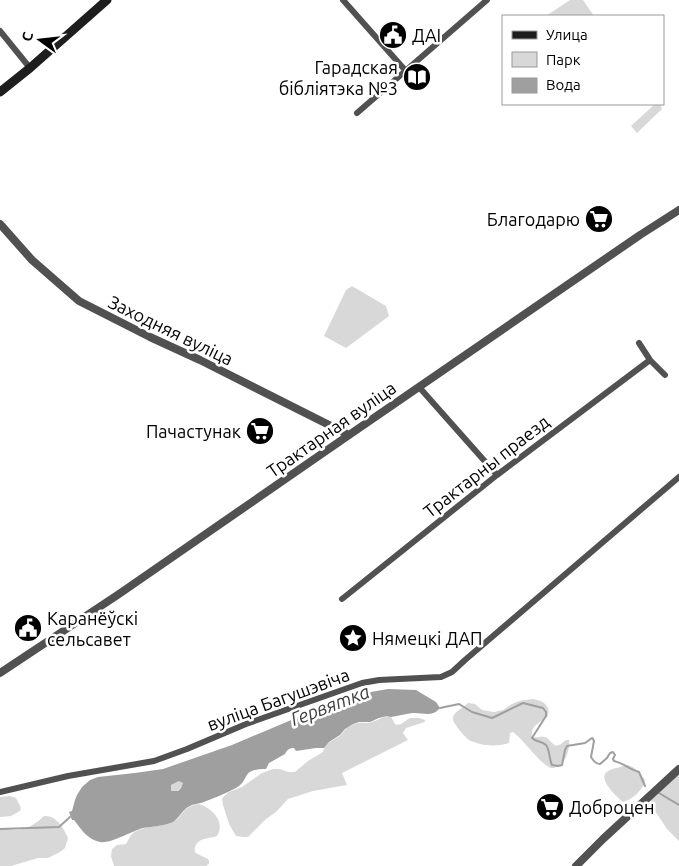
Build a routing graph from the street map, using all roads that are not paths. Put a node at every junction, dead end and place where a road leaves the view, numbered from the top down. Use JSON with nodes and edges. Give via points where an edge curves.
{"nodes":[{"id":1,"x":107,"y":0,"type":"edge"},
{"id":2,"x":343,"y":0,"type":"edge"},
{"id":3,"x":487,"y":0,"type":"edge"},
{"id":4,"x":0,"y":31,"type":"edge"},
{"id":5,"x":30,"y":68,"type":"junction"},
{"id":6,"x":406,"y":70,"type":"junction"},
{"id":7,"x":0,"y":92,"type":"edge"},
{"id":8,"x":357,"y":114,"type":"dead end"},
{"id":9,"x":679,"y":210,"type":"edge"},
{"id":10,"x":0,"y":224,"type":"edge"},
{"id":11,"x":639,"y":344,"type":"dead end"},
{"id":12,"x":650,"y":360,"type":"junction"},
{"id":13,"x":665,"y":375,"type":"dead end"},
{"id":14,"x":419,"y":387,"type":"junction"},
{"id":15,"x":349,"y":434,"type":"junction"},
{"id":16,"x":497,"y":475,"type":"junction"},
{"id":17,"x":679,"y":477,"type":"edge"},
{"id":18,"x":342,"y":599,"type":"dead end"},
{"id":19,"x":0,"y":673,"type":"edge"},
{"id":20,"x":679,"y":769,"type":"edge"},
{"id":21,"x":0,"y":792,"type":"edge"},
{"id":22,"x":576,"y":866,"type":"edge"}],
"edges":[{"from":1,"to":5,"type":"main road"},
{"from":2,"to":6,"type":"street"},
{"from":3,"to":6,"type":"street"},
{"from":4,"to":5,"type":"street"},
{"from":5,"to":7,"type":"main road"},
{"from":6,"to":8,"type":"street"},
{"from":9,"to":14,"type":"street","name":"Трактарная вуліца"},
{"from":10,"to":15,"type":"street","name":"Заходняя вуліца","via":[[32,260],[79,300]]},
{"from":11,"to":12,"type":"street"},
{"from":12,"to":13,"type":"street"},
{"from":12,"to":16,"type":"street","name":"Трактарны праезд"},
{"from":14,"to":15,"type":"street","name":"Трактарная вуліца"},
{"from":14,"to":16,"type":"street"},
{"from":15,"to":19,"type":"street","name":"Трактарная вуліца"},
{"from":16,"to":18,"type":"street","name":"Трактарны праезд"},
{"from":17,"to":21,"type":"street","name":"вуліца Багушэвіча","via":[[452,672],[440,677],[362,683],[154,761]]},
{"from":20,"to":22,"type":"street"}]}
